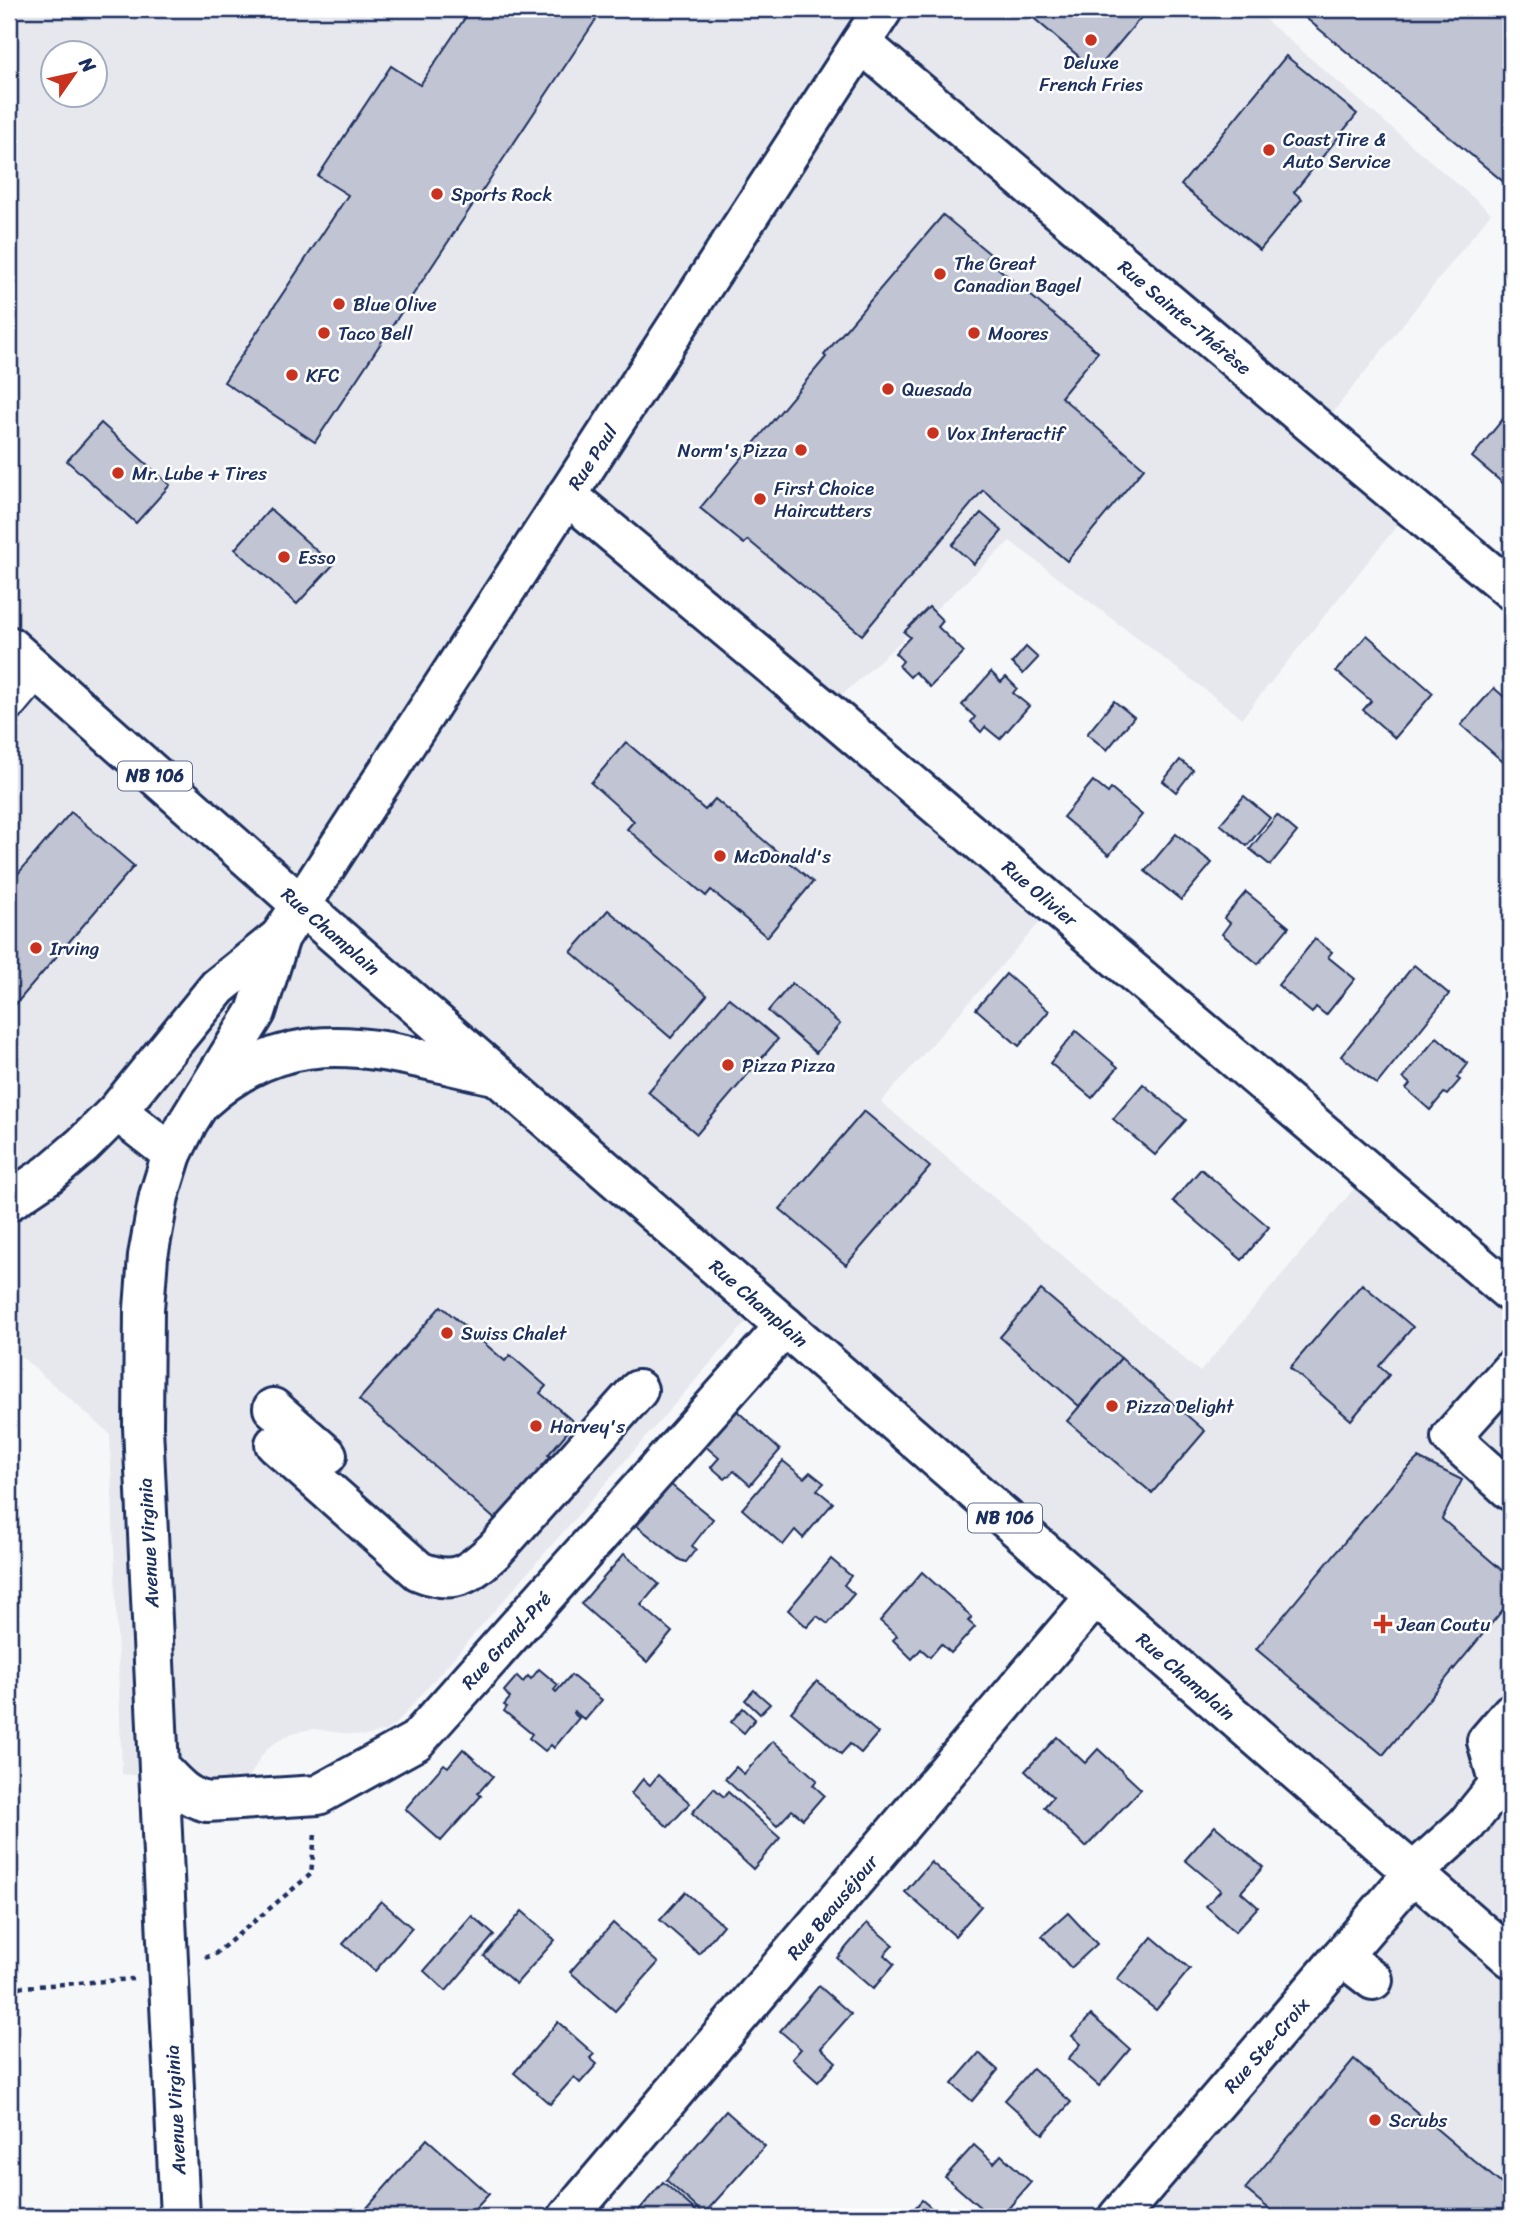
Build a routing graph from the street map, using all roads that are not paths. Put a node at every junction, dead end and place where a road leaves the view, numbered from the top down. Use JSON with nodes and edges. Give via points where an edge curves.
{"nodes":[{"id":1,"x":883,"y":9,"type":"edge"},
{"id":2,"x":861,"y":43,"type":"junction"},
{"id":3,"x":567,"y":495,"type":"junction"},
{"id":4,"x":1511,"y":590,"type":"edge"},
{"id":5,"x":22,"y":658,"type":"edge"},
{"id":6,"x":9,"y":700,"type":"edge"},
{"id":7,"x":301,"y":905,"type":"junction"},
{"id":8,"x":280,"y":937,"type":"junction"},
{"id":9,"x":499,"y":1077,"type":"junction"},
{"id":10,"x":200,"y":1103,"type":"junction"},
{"id":11,"x":117,"y":1111,"type":"junction"},
{"id":12,"x":172,"y":1154,"type":"junction"},
{"id":13,"x":9,"y":1201,"type":"edge"},
{"id":14,"x":1511,"y":1293,"type":"edge"},
{"id":15,"x":785,"y":1326,"type":"junction"},
{"id":16,"x":1511,"y":1370,"type":"edge"},
{"id":17,"x":638,"y":1390,"type":"dead end"},
{"id":18,"x":274,"y":1426,"type":"dead end"},
{"id":19,"x":1511,"y":1491,"type":"edge"},
{"id":20,"x":1095,"y":1597,"type":"junction"},
{"id":21,"x":1511,"y":1713,"type":"edge"},
{"id":22,"x":159,"y":1767,"type":"junction"},
{"id":23,"x":1505,"y":1790,"type":"edge"},
{"id":24,"x":1413,"y":1873,"type":"junction"},
{"id":25,"x":1342,"y":1956,"type":"junction"},
{"id":26,"x":1511,"y":1958,"type":"edge"},
{"id":27,"x":1373,"y":1980,"type":"dead end"},
{"id":28,"x":180,"y":2217,"type":"edge"},
{"id":29,"x":568,"y":2217,"type":"edge"},
{"id":30,"x":1118,"y":2217,"type":"edge"}],
"edges":[{"from":1,"to":2,"type":"street","name":"Rue Paul"},
{"from":2,"to":3,"type":"street","name":"Rue Paul"},
{"from":2,"to":4,"type":"street","name":"Rue Sainte-Thérèse"},
{"from":3,"to":7,"type":"street","name":"Rue Paul"},
{"from":3,"to":14,"type":"street","name":"Rue Olivier"},
{"from":5,"to":6,"type":"street"},
{"from":5,"to":7,"type":"street","name":"Rue Champlain","number":"NB 106"},
{"from":7,"to":8,"type":"street","name":"Avenue Virginia"},
{"from":7,"to":9,"type":"street","name":"Rue Champlain","number":"NB 106"},
{"from":8,"to":10,"type":"street","name":"Avenue Virginia","via":[[256,1012]]},
{"from":8,"to":11,"type":"street","via":[[218,987]]},
{"from":9,"to":10,"type":"street","via":[[366,1047],[333,1046],[263,1061],[221,1084]]},
{"from":9,"to":15,"type":"street","name":"Rue Champlain","number":"NB 106"},
{"from":10,"to":12,"type":"street","name":"Avenue Virginia"},
{"from":11,"to":12,"type":"street"},
{"from":11,"to":13,"type":"street","via":[[49,1174]]},
{"from":12,"to":22,"type":"street","name":"Avenue Virginia","via":[[148,1256],[142,1367]]},
{"from":15,"to":20,"type":"street","name":"Rue Champlain","number":"NB 106"},
{"from":15,"to":22,"type":"street","name":"Rue Grand-Pré","via":[[416,1741],[318,1794],[207,1802],[184,1794]]},
{"from":16,"to":19,"type":"street","via":[[1451,1437]]},
{"from":17,"to":18,"type":"street","via":[[495,1550],[456,1578],[437,1579],[419,1572]]},
{"from":20,"to":24,"type":"street","name":"Rue Champlain","number":"NB 106"},
{"from":20,"to":29,"type":"street","name":"Rue Beauséjour"},
{"from":21,"to":23,"type":"street","via":[[1488,1741]]},
{"from":22,"to":28,"type":"street","name":"Avenue Virginia"},
{"from":23,"to":24,"type":"street","name":"Rue Ste-Croix"},
{"from":24,"to":25,"type":"street","name":"Rue Ste-Croix"},
{"from":24,"to":26,"type":"street","name":"Rue Champlain","number":"NB 106"},
{"from":25,"to":27,"type":"street"},
{"from":25,"to":30,"type":"street","name":"Rue Ste-Croix"}]}
